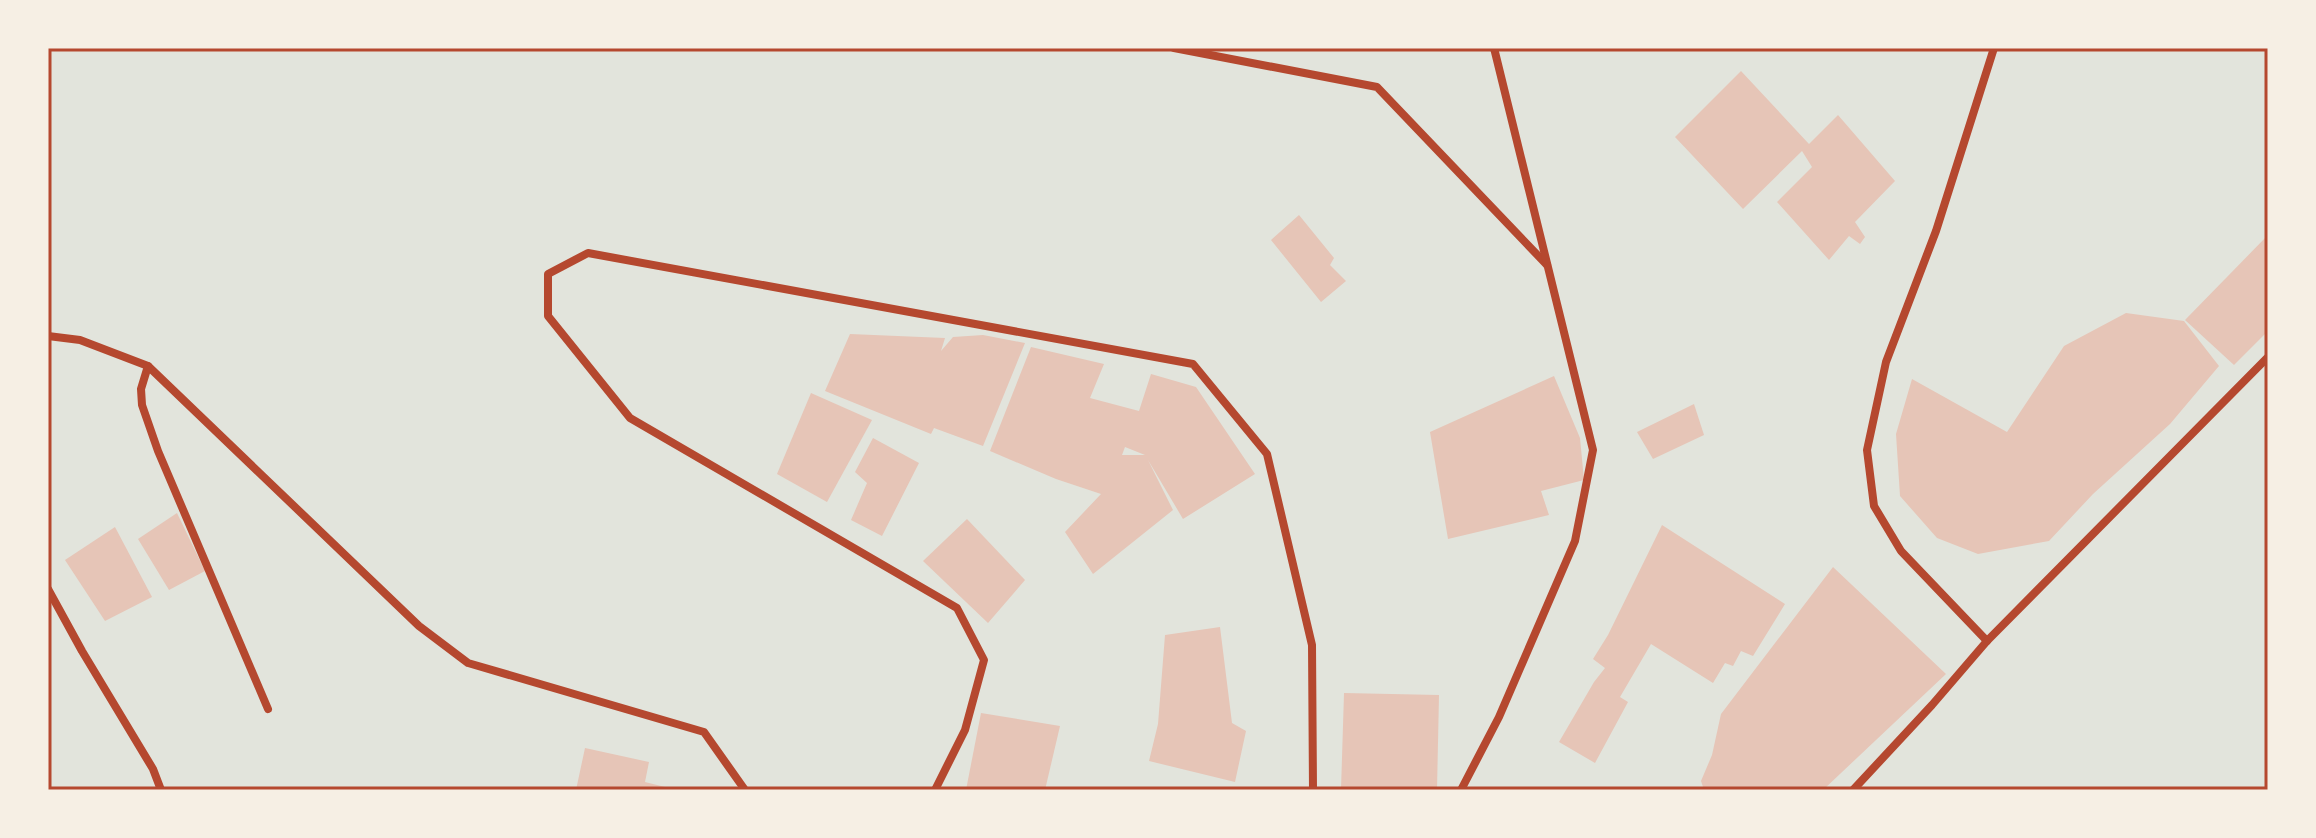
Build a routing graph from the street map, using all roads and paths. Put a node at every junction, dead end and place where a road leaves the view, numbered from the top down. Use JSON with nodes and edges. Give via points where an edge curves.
{"nodes":[{"id":1,"x":1174,"y":48,"type":"edge"},
{"id":2,"x":1494,"y":48,"type":"edge"},
{"id":3,"x":1994,"y":48,"type":"edge"},
{"id":4,"x":1548,"y":265,"type":"junction"},
{"id":5,"x":48,"y":336,"type":"edge"},
{"id":6,"x":2268,"y":357,"type":"edge"},
{"id":7,"x":148,"y":366,"type":"junction"},
{"id":8,"x":48,"y":589,"type":"edge"},
{"id":9,"x":1987,"y":641,"type":"junction"},
{"id":10,"x":268,"y":709,"type":"dead end"},
{"id":11,"x":161,"y":790,"type":"edge"},
{"id":12,"x":745,"y":790,"type":"edge"},
{"id":13,"x":935,"y":790,"type":"edge"},
{"id":14,"x":1313,"y":790,"type":"edge"},
{"id":15,"x":1461,"y":790,"type":"edge"},
{"id":16,"x":1853,"y":790,"type":"edge"}],
"edges":[{"from":1,"to":4,"type":"street","via":[[1377,87]]},
{"from":2,"to":4,"type":"street"},
{"from":3,"to":9,"type":"street","via":[[1936,231],[1886,362],[1867,450],[1874,506],[1901,551]]},
{"from":4,"to":15,"type":"street","via":[[1593,450],[1575,541],[1499,717]]},
{"from":5,"to":7,"type":"street","via":[[80,340]]},
{"from":6,"to":9,"type":"street"},
{"from":7,"to":10,"type":"street","via":[[142,405],[158,451]]},
{"from":7,"to":12,"type":"street","via":[[419,626],[468,663],[704,732]]},
{"from":8,"to":11,"type":"street"},
{"from":9,"to":16,"type":"street"},
{"from":13,"to":14,"type":"street","via":[[965,730],[984,660],[957,608],[630,418],[548,316],[548,274],[588,253],[1193,364],[1267,454],[1312,645]]}]}
